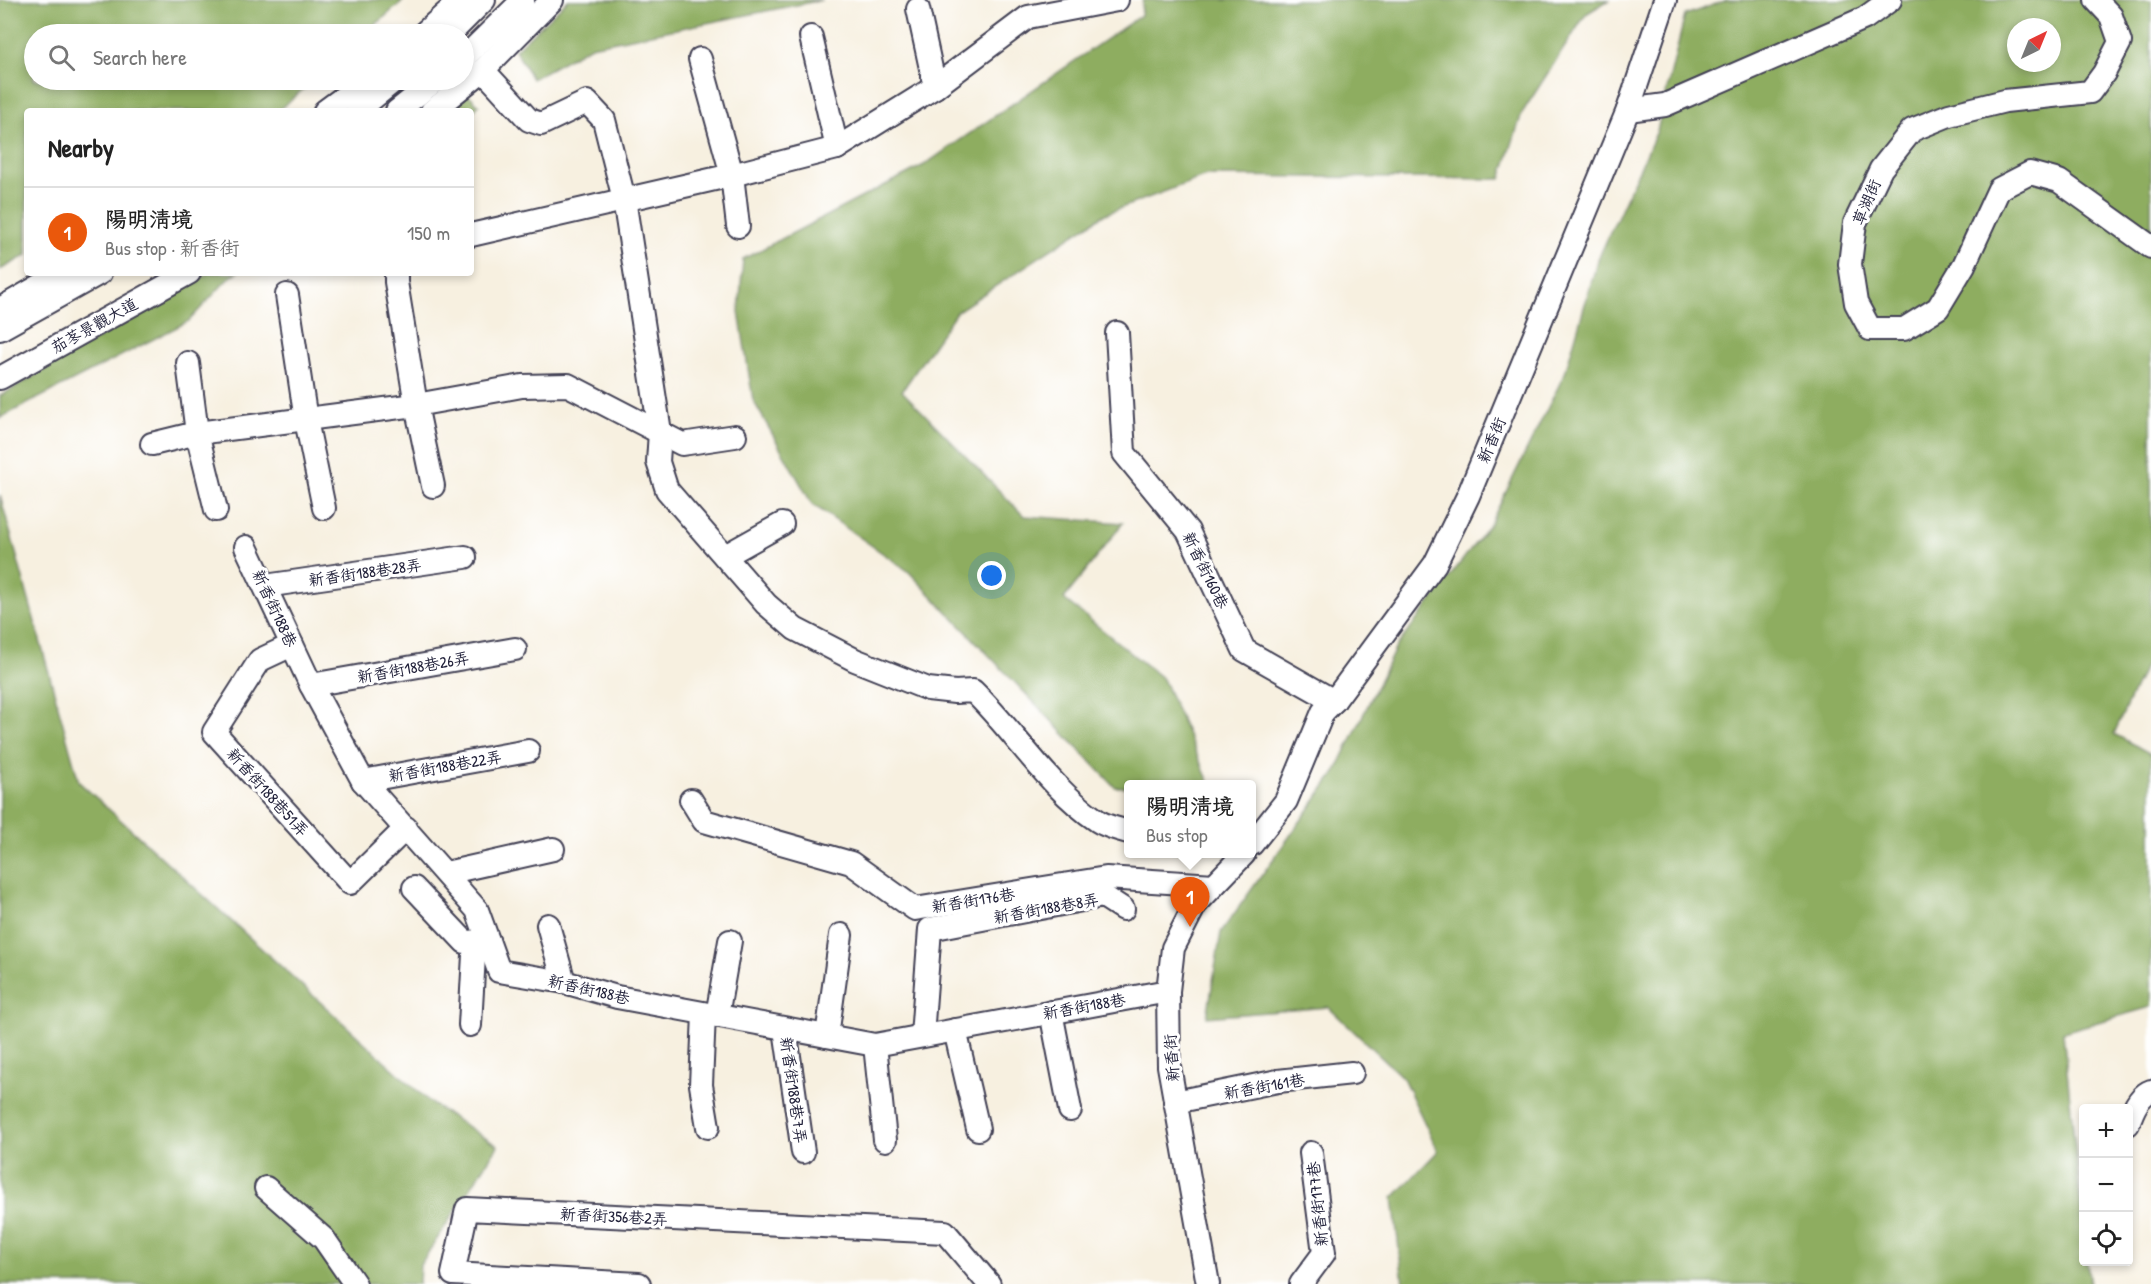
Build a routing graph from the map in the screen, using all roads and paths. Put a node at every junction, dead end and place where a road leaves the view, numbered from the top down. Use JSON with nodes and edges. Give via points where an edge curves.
{"nodes":[{"id":1,"x":461,"y":0,"type":"edge"},
{"id":2,"x":484,"y":0,"type":"edge"},
{"id":3,"x":523,"y":0,"type":"edge"},
{"id":4,"x":552,"y":0,"type":"edge"},
{"id":5,"x":1118,"y":0,"type":"edge"},
{"id":6,"x":1665,"y":0,"type":"edge"},
{"id":7,"x":1890,"y":0,"type":"edge"},
{"id":8,"x":2096,"y":0,"type":"edge"},
{"id":9,"x":918,"y":9,"type":"dead end"},
{"id":10,"x":434,"y":24,"type":"edge"},
{"id":11,"x":460,"y":24,"type":"edge"},
{"id":12,"x":811,"y":37,"type":"dead end"},
{"id":13,"x":474,"y":47,"type":"edge"},
{"id":14,"x":700,"y":58,"type":"dead end"},
{"id":15,"x":483,"y":70,"type":"junction"},
{"id":16,"x":474,"y":77,"type":"edge"},
{"id":17,"x":935,"y":87,"type":"junction"},
{"id":18,"x":353,"y":90,"type":"edge"},
{"id":19,"x":383,"y":90,"type":"edge"},
{"id":20,"x":423,"y":90,"type":"edge"},
{"id":21,"x":458,"y":90,"type":"edge"},
{"id":22,"x":329,"y":108,"type":"edge"},
{"id":23,"x":361,"y":108,"type":"edge"},
{"id":24,"x":401,"y":108,"type":"edge"},
{"id":25,"x":436,"y":108,"type":"edge"},
{"id":26,"x":1628,"y":110,"type":"junction"},
{"id":27,"x":837,"y":148,"type":"junction"},
{"id":28,"x":732,"y":175,"type":"junction"},
{"id":29,"x":624,"y":199,"type":"junction"},
{"id":30,"x":738,"y":226,"type":"dead end"},
{"id":31,"x":474,"y":234,"type":"edge"},
{"id":32,"x":2151,"y":247,"type":"edge"},
{"id":33,"x":57,"y":276,"type":"edge"},
{"id":34,"x":95,"y":276,"type":"edge"},
{"id":35,"x":152,"y":276,"type":"edge"},
{"id":36,"x":184,"y":276,"type":"edge"},
{"id":37,"x":396,"y":276,"type":"edge"},
{"id":38,"x":286,"y":295,"type":"dead end"},
{"id":39,"x":0,"y":309,"type":"edge"},
{"id":40,"x":0,"y":329,"type":"edge"},
{"id":41,"x":1117,"y":333,"type":"dead end"},
{"id":42,"x":0,"y":363,"type":"edge"},
{"id":43,"x":188,"y":363,"type":"dead end"},
{"id":44,"x":0,"y":378,"type":"edge"},
{"id":45,"x":416,"y":405,"type":"junction"},
{"id":46,"x":306,"y":420,"type":"junction"},
{"id":47,"x":660,"y":432,"type":"junction"},
{"id":48,"x":197,"y":433,"type":"junction"},
{"id":49,"x":735,"y":436,"type":"dead end"},
{"id":50,"x":152,"y":444,"type":"dead end"},
{"id":51,"x":433,"y":486,"type":"dead end"},
{"id":52,"x":324,"y":508,"type":"dead end"},
{"id":53,"x":216,"y":510,"type":"dead end"},
{"id":54,"x":782,"y":524,"type":"dead end"},
{"id":55,"x":246,"y":547,"type":"dead end"},
{"id":56,"x":725,"y":556,"type":"junction"},
{"id":57,"x":465,"y":557,"type":"dead end"},
{"id":58,"x":265,"y":586,"type":"junction"},
{"id":59,"x":292,"y":645,"type":"junction"},
{"id":60,"x":515,"y":648,"type":"dead end"},
{"id":61,"x":311,"y":685,"type":"junction"},
{"id":62,"x":1334,"y":701,"type":"junction"},
{"id":63,"x":528,"y":751,"type":"dead end"},
{"id":64,"x":363,"y":780,"type":"junction"},
{"id":65,"x":691,"y":800,"type":"dead end"},
{"id":66,"x":406,"y":828,"type":"junction"},
{"id":67,"x":1124,"y":831,"type":"edge"},
{"id":68,"x":1256,"y":836,"type":"edge"},
{"id":69,"x":553,"y":849,"type":"dead end"},
{"id":70,"x":1237,"y":858,"type":"edge"},
{"id":71,"x":446,"y":873,"type":"junction"},
{"id":72,"x":1214,"y":885,"type":"junction"},
{"id":73,"x":414,"y":888,"type":"dead end"},
{"id":74,"x":1123,"y":909,"type":"dead end"},
{"id":75,"x":548,"y":925,"type":"dead end"},
{"id":76,"x":841,"y":935,"type":"dead end"},
{"id":77,"x":488,"y":941,"type":"junction"},
{"id":78,"x":730,"y":941,"type":"dead end"},
{"id":79,"x":564,"y":982,"type":"junction"},
{"id":80,"x":1168,"y":991,"type":"junction"},
{"id":81,"x":1051,"y":1012,"type":"junction"},
{"id":82,"x":711,"y":1015,"type":"junction"},
{"id":83,"x":470,"y":1024,"type":"dead end"},
{"id":84,"x":785,"y":1029,"type":"junction"},
{"id":85,"x":955,"y":1030,"type":"junction"},
{"id":86,"x":828,"y":1036,"type":"junction"},
{"id":87,"x":922,"y":1036,"type":"junction"},
{"id":88,"x":875,"y":1045,"type":"junction"},
{"id":89,"x":1352,"y":1073,"type":"dead end"},
{"id":90,"x":2151,"y":1091,"type":"edge"},
{"id":91,"x":1175,"y":1102,"type":"junction"},
{"id":92,"x":1070,"y":1110,"type":"dead end"},
{"id":93,"x":2133,"y":1112,"type":"edge"},
{"id":94,"x":708,"y":1127,"type":"dead end"},
{"id":95,"x":978,"y":1130,"type":"dead end"},
{"id":96,"x":885,"y":1140,"type":"dead end"},
{"id":97,"x":803,"y":1152,"type":"dead end"},
{"id":98,"x":1311,"y":1153,"type":"dead end"},
{"id":99,"x":266,"y":1188,"type":"dead end"},
{"id":100,"x":355,"y":1284,"type":"edge"},
{"id":101,"x":639,"y":1284,"type":"edge"},
{"id":102,"x":989,"y":1284,"type":"edge"},
{"id":103,"x":1208,"y":1284,"type":"edge"},
{"id":104,"x":1301,"y":1284,"type":"edge"}],
"edges":[{"from":1,"to":10,"type":"street"},
{"from":2,"to":11,"type":"street"},
{"from":3,"to":13,"type":"street"},
{"from":4,"to":15,"type":"street"},
{"from":5,"to":17,"type":"street","via":[[1028,17]]},
{"from":6,"to":26,"type":"street","name":"新香街"},
{"from":7,"to":26,"type":"street","via":[[1865,18],[1665,105]]},
{"from":8,"to":32,"type":"street","name":"草湖街","via":[[2111,16],[2120,42],[2090,92],[2005,101],[1949,115],[1912,130],[1881,169],[1855,223],[1850,264],[1856,303],[1870,329],[1904,329],[1938,308],[1964,265],[1999,189],[2030,173],[2059,181]]},
{"from":9,"to":17,"type":"street"},
{"from":12,"to":27,"type":"street"},
{"from":14,"to":28,"type":"street"},
{"from":15,"to":16,"type":"street"},
{"from":15,"to":29,"type":"street","via":[[529,120],[541,124],[587,102],[604,120]]},
{"from":17,"to":27,"type":"street"},
{"from":18,"to":22,"type":"street"},
{"from":19,"to":23,"type":"street"},
{"from":20,"to":24,"type":"street"},
{"from":21,"to":25,"type":"street"},
{"from":26,"to":62,"type":"street","name":"新香街","via":[[1468,496],[1435,564]]},
{"from":27,"to":28,"type":"street"},
{"from":28,"to":29,"type":"street"},
{"from":28,"to":30,"type":"street"},
{"from":29,"to":31,"type":"street"},
{"from":29,"to":47,"type":"street"},
{"from":33,"to":39,"type":"street"},
{"from":34,"to":40,"type":"street"},
{"from":35,"to":42,"type":"street","name":"茄苳景觀大道"},
{"from":36,"to":44,"type":"street","name":"茄苳景觀大道"},
{"from":37,"to":45,"type":"street"},
{"from":38,"to":46,"type":"street"},
{"from":41,"to":62,"type":"street","name":"新香街160巷","via":[[1124,453],[1188,531],[1244,650]]},
{"from":43,"to":48,"type":"street"},
{"from":45,"to":46,"type":"street"},
{"from":45,"to":47,"type":"street","via":[[522,387],[568,384]]},
{"from":45,"to":51,"type":"street"},
{"from":46,"to":48,"type":"street"},
{"from":46,"to":52,"type":"street"},
{"from":47,"to":49,"type":"street","via":[[682,444]]},
{"from":47,"to":56,"type":"street","via":[[658,462],[667,490]]},
{"from":48,"to":50,"type":"street"},
{"from":48,"to":53,"type":"street"},
{"from":54,"to":56,"type":"street"},
{"from":55,"to":58,"type":"street","name":"新香街188巷"},
{"from":56,"to":67,"type":"street","via":[[766,604],[795,629],[855,660],[928,689],[973,691],[1058,788],[1100,822]]},
{"from":57,"to":58,"type":"street","name":"新香街188巷28弄"},
{"from":58,"to":59,"type":"street","name":"新香街188巷"},
{"from":59,"to":61,"type":"street","name":"新香街188巷"},
{"from":59,"to":66,"type":"street","name":"新香街188巷51弄","via":[[260,660],[214,732],[350,883]]},
{"from":60,"to":61,"type":"street","name":"新香街188巷26弄"},
{"from":61,"to":64,"type":"street","name":"新香街188巷"},
{"from":62,"to":68,"type":"street","name":"新香街","via":[[1323,712],[1287,801]]},
{"from":63,"to":64,"type":"street","name":"新香街188巷22弄"},
{"from":64,"to":66,"type":"street","name":"新香街188巷"},
{"from":65,"to":72,"type":"street","name":"新香街176巷","via":[[704,821],[851,863],[915,909],[1106,878]]},
{"from":66,"to":71,"type":"street","name":"新香街188巷"},
{"from":69,"to":71,"type":"street"},
{"from":70,"to":72,"type":"street","name":"新香街"},
{"from":71,"to":77,"type":"street","name":"新香街188巷","via":[[477,910]]},
{"from":72,"to":80,"type":"street","name":"新香街","via":[[1195,904],[1173,948]]},
{"from":73,"to":77,"type":"street","via":[[465,942]]},
{"from":74,"to":87,"type":"street","name":"新香街188巷8弄","via":[[1103,896],[930,929]]},
{"from":75,"to":79,"type":"street"},
{"from":76,"to":86,"type":"street"},
{"from":77,"to":79,"type":"street","name":"新香街188巷","via":[[499,970]]},
{"from":77,"to":83,"type":"street","via":[[474,955]]},
{"from":78,"to":82,"type":"street"},
{"from":79,"to":82,"type":"street","name":"新香街188巷","via":[[617,997]]},
{"from":80,"to":81,"type":"street","name":"新香街188巷"},
{"from":80,"to":91,"type":"street","name":"新香街","via":[[1169,1066]]},
{"from":81,"to":85,"type":"street","name":"新香街188巷"},
{"from":81,"to":92,"type":"street"},
{"from":82,"to":84,"type":"street","name":"新香街188巷"},
{"from":82,"to":94,"type":"street","via":[[700,1085]]},
{"from":84,"to":86,"type":"street","name":"新香街188巷"},
{"from":84,"to":97,"type":"street","name":"新香街188巷7弄"},
{"from":85,"to":87,"type":"street","name":"新香街188巷"},
{"from":85,"to":95,"type":"street"},
{"from":86,"to":88,"type":"street","name":"新香街188巷"},
{"from":87,"to":88,"type":"street","name":"新香街188巷"},
{"from":88,"to":96,"type":"street"},
{"from":89,"to":91,"type":"street","name":"新香街161巷","via":[[1278,1081]]},
{"from":90,"to":93,"type":"street","via":[[2146,1092]]},
{"from":91,"to":103,"type":"street","name":"新香街"},
{"from":98,"to":104,"type":"street","name":"新香街177巷","via":[[1324,1252]]},
{"from":99,"to":100,"type":"street","via":[[324,1239]]},
{"from":101,"to":102,"type":"street","name":"新香街356巷2弄","via":[[453,1274],[467,1209],[945,1232]]}]}
